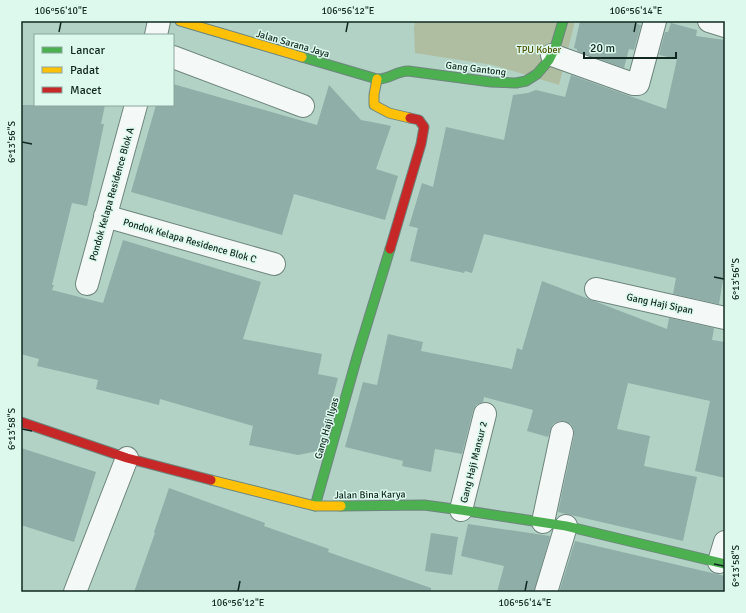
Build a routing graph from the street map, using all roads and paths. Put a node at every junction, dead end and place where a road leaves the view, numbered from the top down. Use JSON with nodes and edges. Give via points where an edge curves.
{"nodes":[{"id":1,"x":160,"y":21,"type":"edge"},
{"id":2,"x":180,"y":21,"type":"edge"},
{"id":3,"x":562,"y":21,"type":"edge"},
{"id":4,"x":655,"y":21,"type":"edge"},
{"id":5,"x":709,"y":21,"type":"edge"},
{"id":6,"x":725,"y":26,"type":"edge"},
{"id":7,"x":156,"y":34,"type":"edge"},
{"id":8,"x":552,"y":55,"type":"junction"},
{"id":9,"x":174,"y":57,"type":"edge"},
{"id":10,"x":377,"y":79,"type":"junction"},
{"id":11,"x":136,"y":106,"type":"edge"},
{"id":12,"x":303,"y":106,"type":"dead end"},
{"id":13,"x":105,"y":216,"type":"junction"},
{"id":14,"x":274,"y":264,"type":"dead end"},
{"id":15,"x":87,"y":284,"type":"dead end"},
{"id":16,"x":596,"y":289,"type":"dead end"},
{"id":17,"x":725,"y":318,"type":"edge"},
{"id":18,"x":485,"y":414,"type":"dead end"},
{"id":19,"x":21,"y":422,"type":"edge"},
{"id":20,"x":562,"y":433,"type":"dead end"},
{"id":21,"x":127,"y":458,"type":"junction"},
{"id":22,"x":315,"y":506,"type":"junction"},
{"id":23,"x":461,"y":510,"type":"junction"},
{"id":24,"x":543,"y":522,"type":"junction"},
{"id":25,"x":566,"y":526,"type":"junction"},
{"id":26,"x":723,"y":556,"type":"edge"},
{"id":27,"x":75,"y":592,"type":"edge"},
{"id":28,"x":546,"y":592,"type":"edge"}],
"edges":[{"from":1,"to":7,"type":"street"},
{"from":2,"to":10,"type":"street","name":"Jalan Sarana Jaya"},
{"from":3,"to":8,"type":"street","name":"Gang Gantong"},
{"from":4,"to":8,"type":"street","via":[[638,84]]},
{"from":5,"to":6,"type":"street"},
{"from":8,"to":10,"type":"street","name":"Gang Gantong","via":[[533,78],[508,84],[405,71],[383,80]]},
{"from":9,"to":12,"type":"street"},
{"from":10,"to":22,"type":"street","name":"Gang Haji Ilyas","via":[[374,104],[385,111],[420,120],[424,127]]},
{"from":11,"to":13,"type":"street","name":"Pondok Kelapa Residence Blok A"},
{"from":13,"to":14,"type":"street","name":"Pondok Kelapa Residence Blok C"},
{"from":13,"to":15,"type":"street","name":"Pondok Kelapa Residence Blok A"},
{"from":16,"to":17,"type":"street","name":"Gang Haji Sipan"},
{"from":18,"to":23,"type":"street","name":"Gang Haji Mansur 2"},
{"from":19,"to":21,"type":"street","name":"Jalan Bina Karya"},
{"from":20,"to":24,"type":"street"},
{"from":21,"to":22,"type":"street","name":"Jalan Bina Karya"},
{"from":21,"to":27,"type":"street"},
{"from":22,"to":23,"type":"street","name":"Jalan Bina Karya","via":[[424,505]]},
{"from":23,"to":24,"type":"street","name":"Jalan Bina Karya"},
{"from":24,"to":25,"type":"street","name":"Jalan Bina Karya"},
{"from":25,"to":26,"type":"street","name":"Jalan Bina Karya"},
{"from":25,"to":28,"type":"street"}]}
